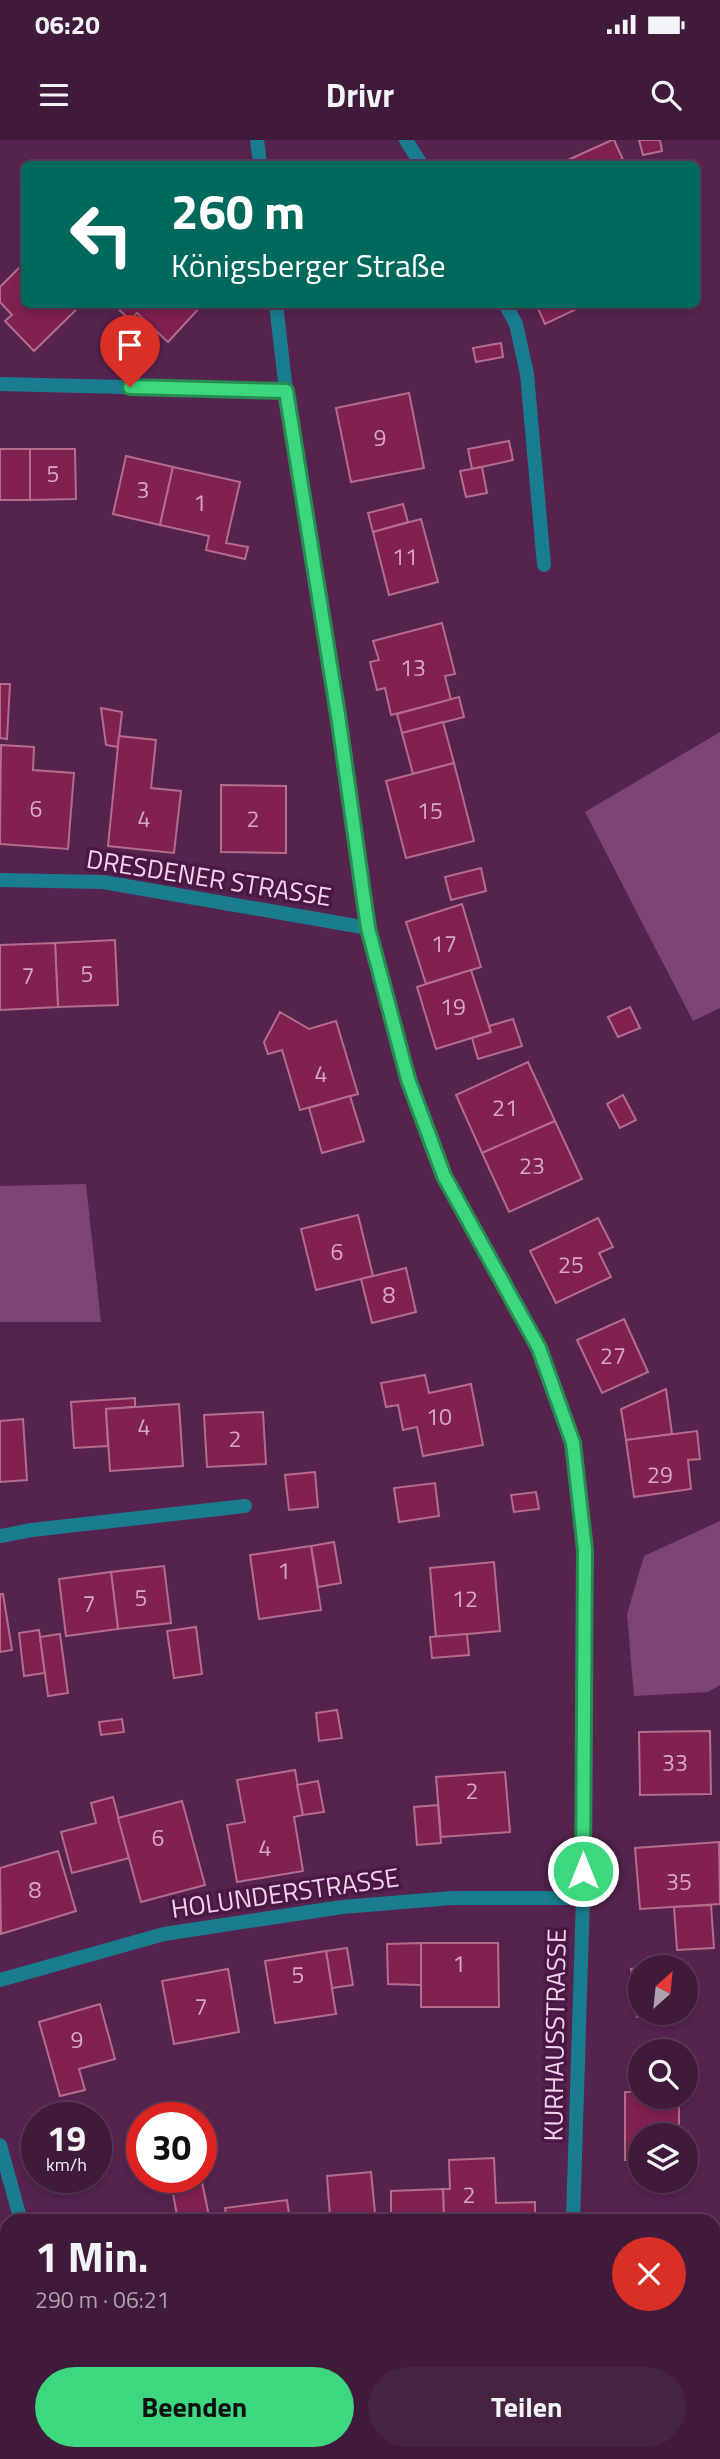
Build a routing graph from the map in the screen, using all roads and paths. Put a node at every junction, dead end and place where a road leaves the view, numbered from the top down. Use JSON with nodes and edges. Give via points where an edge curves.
{"nodes":[{"id":1,"x":257,"y":140,"type":"edge"},
{"id":2,"x":405,"y":140,"type":"edge"},
{"id":3,"x":260,"y":161,"type":"edge"},
{"id":4,"x":419,"y":161,"type":"edge"},
{"id":5,"x":276,"y":308,"type":"edge"},
{"id":6,"x":507,"y":308,"type":"edge"},
{"id":7,"x":0,"y":384,"type":"edge"},
{"id":8,"x":286,"y":391,"type":"junction"},
{"id":9,"x":544,"y":565,"type":"dead end"},
{"id":10,"x":0,"y":880,"type":"edge"},
{"id":11,"x":368,"y":928,"type":"junction"},
{"id":12,"x":246,"y":1506,"type":"dead end"},
{"id":13,"x":0,"y":1536,"type":"edge"},
{"id":14,"x":583,"y":1898,"type":"junction"},
{"id":15,"x":0,"y":1980,"type":"edge"},
{"id":16,"x":0,"y":2145,"type":"edge"},
{"id":17,"x":19,"y":2214,"type":"edge"},
{"id":18,"x":573,"y":2214,"type":"edge"}],
"edges":[{"from":1,"to":3,"type":"street"},
{"from":2,"to":4,"type":"street"},
{"from":5,"to":8,"type":"street","name":"KURHAUSSTRASSE"},
{"from":6,"to":9,"type":"street","via":[[516,324],[527,374]]},
{"from":7,"to":8,"type":"street"},
{"from":8,"to":11,"type":"street","name":"KURHAUSSTRASSE"},
{"from":10,"to":11,"type":"street","name":"DRESDENER STRASSE","via":[[103,882]]},
{"from":11,"to":14,"type":"street","name":"KURHAUSSTRASSE","via":[[408,1079],[444,1176],[539,1348],[573,1443],[585,1550]]},
{"from":12,"to":13,"type":"street"},
{"from":14,"to":15,"type":"street","name":"HOLUNDERSTRASSE","via":[[452,1898],[342,1907],[164,1934]]},
{"from":14,"to":18,"type":"street","name":"KURHAUSSTRASSE"},
{"from":16,"to":17,"type":"street"}]}
